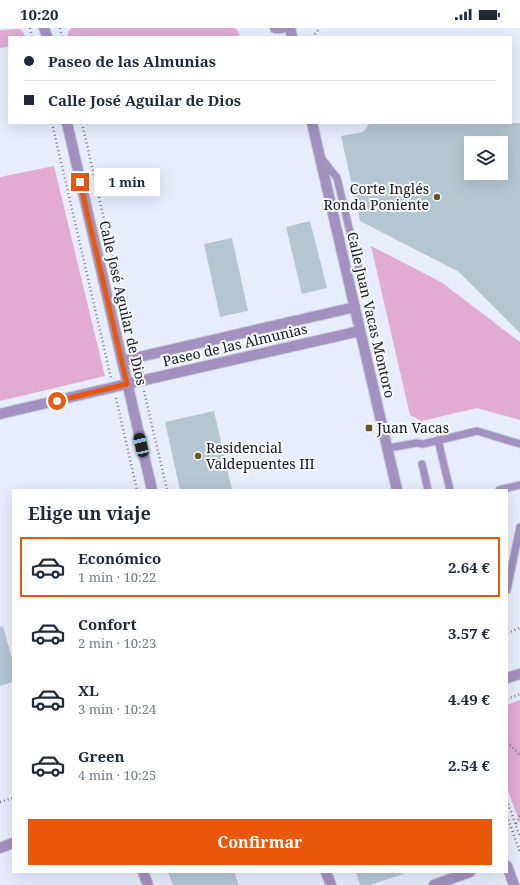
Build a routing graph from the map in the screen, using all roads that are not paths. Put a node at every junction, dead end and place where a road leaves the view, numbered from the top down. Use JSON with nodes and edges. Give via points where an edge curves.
{"nodes":[{"id":1,"x":275,"y":28,"type":"edge"},
{"id":2,"x":282,"y":28,"type":"edge"},
{"id":3,"x":67,"y":124,"type":"edge"},
{"id":4,"x":312,"y":124,"type":"edge"},
{"id":5,"x":321,"y":158,"type":"junction"},
{"id":6,"x":363,"y":286,"type":"dead end"},
{"id":7,"x":355,"y":307,"type":"junction"},
{"id":8,"x":360,"y":331,"type":"junction"},
{"id":9,"x":122,"y":361,"type":"junction"},
{"id":10,"x":127,"y":384,"type":"junction"},
{"id":11,"x":0,"y":414,"type":"edge"},
{"id":12,"x":438,"y":440,"type":"junction"},
{"id":13,"x":520,"y":444,"type":"edge"},
{"id":14,"x":388,"y":448,"type":"junction"},
{"id":15,"x":422,"y":464,"type":"dead end"},
{"id":16,"x":520,"y":485,"type":"edge"},
{"id":17,"x":152,"y":489,"type":"edge"},
{"id":18,"x":397,"y":489,"type":"edge"},
{"id":19,"x":428,"y":489,"type":"edge"},
{"id":20,"x":450,"y":489,"type":"edge"},
{"id":21,"x":503,"y":489,"type":"edge"},
{"id":22,"x":520,"y":527,"type":"edge"},
{"id":23,"x":508,"y":585,"type":"edge"},
{"id":24,"x":520,"y":674,"type":"edge"},
{"id":25,"x":508,"y":678,"type":"edge"},
{"id":26,"x":12,"y":843,"type":"edge"},
{"id":27,"x":0,"y":848,"type":"edge"},
{"id":28,"x":508,"y":869,"type":"edge"},
{"id":29,"x":143,"y":873,"type":"edge"},
{"id":30,"x":326,"y":873,"type":"edge"},
{"id":31,"x":467,"y":873,"type":"edge"},
{"id":32,"x":148,"y":885,"type":"edge"},
{"id":33,"x":330,"y":885,"type":"edge"},
{"id":34,"x":434,"y":885,"type":"edge"},
{"id":35,"x":514,"y":885,"type":"edge"}],
"edges":[{"from":1,"to":2,"type":"street"},
{"from":3,"to":9,"type":"street","name":"Calle José Aguilar de Dios"},
{"from":4,"to":5,"type":"street","name":"Calle Juan Vacas Montoro"},
{"from":5,"to":6,"type":"lane","via":[[337,178]]},
{"from":5,"to":7,"type":"street","name":"Calle Juan Vacas Montoro"},
{"from":7,"to":8,"type":"street","name":"Calle Juan Vacas Montoro"},
{"from":7,"to":9,"type":"street","name":"Paseo de las Almunias"},
{"from":8,"to":10,"type":"street","name":"Paseo de las Almunias"},
{"from":8,"to":14,"type":"street","name":"Calle Juan Vacas Montoro"},
{"from":9,"to":10,"type":"street","name":"Calle José Aguilar de Dios"},
{"from":10,"to":11,"type":"street","name":"Paseo de las Almunias"},
{"from":10,"to":17,"type":"street","name":"Calle José Aguilar de Dios"},
{"from":12,"to":13,"type":"lane","via":[[477,431]]},
{"from":12,"to":14,"type":"lane"},
{"from":12,"to":20,"type":"lane"},
{"from":14,"to":18,"type":"street","name":"Calle Juan Vacas Montoro"},
{"from":15,"to":19,"type":"lane"},
{"from":16,"to":21,"type":"lane"},
{"from":22,"to":23,"type":"lane"},
{"from":24,"to":25,"type":"street"},
{"from":26,"to":27,"type":"street"},
{"from":28,"to":35,"type":"street"},
{"from":29,"to":32,"type":"street"},
{"from":30,"to":33,"type":"street"},
{"from":31,"to":34,"type":"street"}]}
